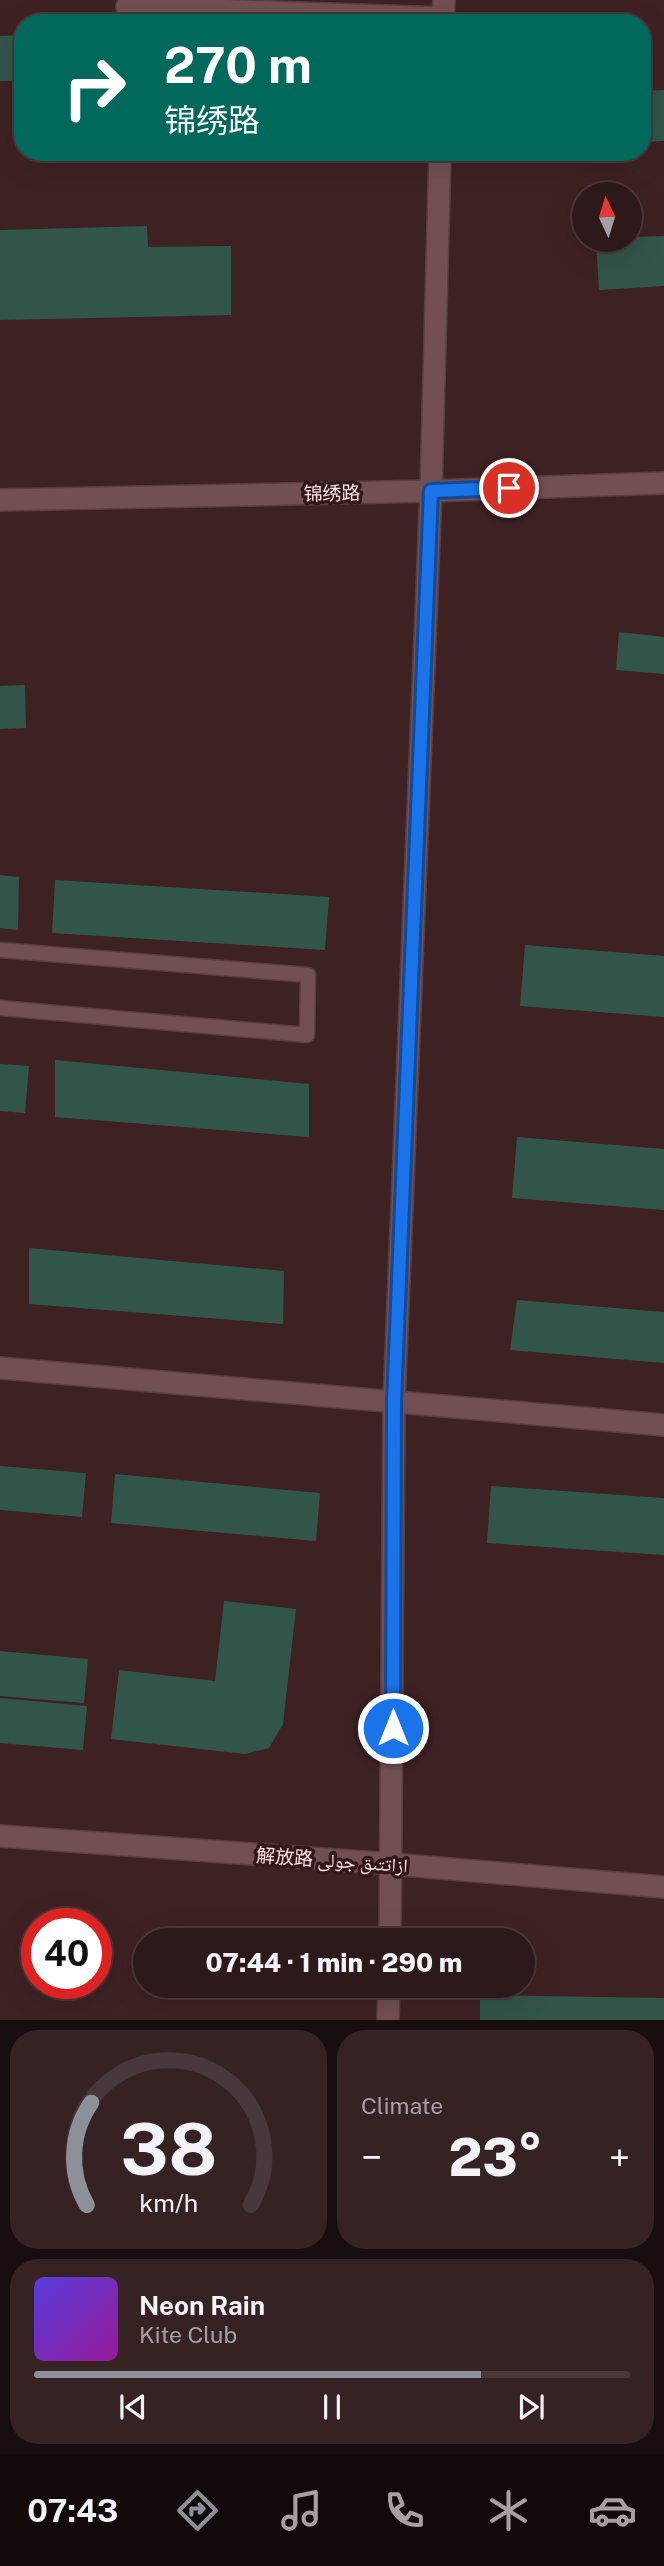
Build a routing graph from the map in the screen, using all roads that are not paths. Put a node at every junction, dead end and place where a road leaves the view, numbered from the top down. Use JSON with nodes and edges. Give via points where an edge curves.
{"nodes":[{"id":1,"x":129,"y":0,"type":"edge"},
{"id":2,"x":444,"y":13,"type":"edge"},
{"id":3,"x":440,"y":161,"type":"edge"},
{"id":4,"x":664,"y":483,"type":"edge"},
{"id":5,"x":431,"y":491,"type":"junction"},
{"id":6,"x":0,"y":500,"type":"edge"},
{"id":7,"x":0,"y":950,"type":"edge"},
{"id":8,"x":0,"y":1008,"type":"edge"},
{"id":9,"x":0,"y":1368,"type":"edge"},
{"id":10,"x":394,"y":1403,"type":"junction"},
{"id":11,"x":664,"y":1425,"type":"edge"},
{"id":12,"x":0,"y":1836,"type":"edge"},
{"id":13,"x":393,"y":1864,"type":"junction"},
{"id":14,"x":664,"y":1887,"type":"edge"},
{"id":15,"x":391,"y":1928,"type":"edge"},
{"id":16,"x":389,"y":1998,"type":"edge"},
{"id":17,"x":388,"y":2020,"type":"edge"}],
"edges":[{"from":1,"to":2,"type":"street","via":[[127,6]]},
{"from":3,"to":5,"type":"street"},
{"from":4,"to":5,"type":"street","name":"锦绣路"},
{"from":5,"to":6,"type":"street","name":"锦绣路"},
{"from":5,"to":10,"type":"street"},
{"from":7,"to":8,"type":"lane","via":[[308,975],[307,1035]]},
{"from":9,"to":10,"type":"street"},
{"from":10,"to":11,"type":"street"},
{"from":10,"to":13,"type":"street"},
{"from":12,"to":13,"type":"street","name":"解放路 ازاتتىق جولى"},
{"from":13,"to":14,"type":"street","name":"解放路 ازاتتىق جولى"},
{"from":13,"to":15,"type":"street"},
{"from":16,"to":17,"type":"street"}]}
